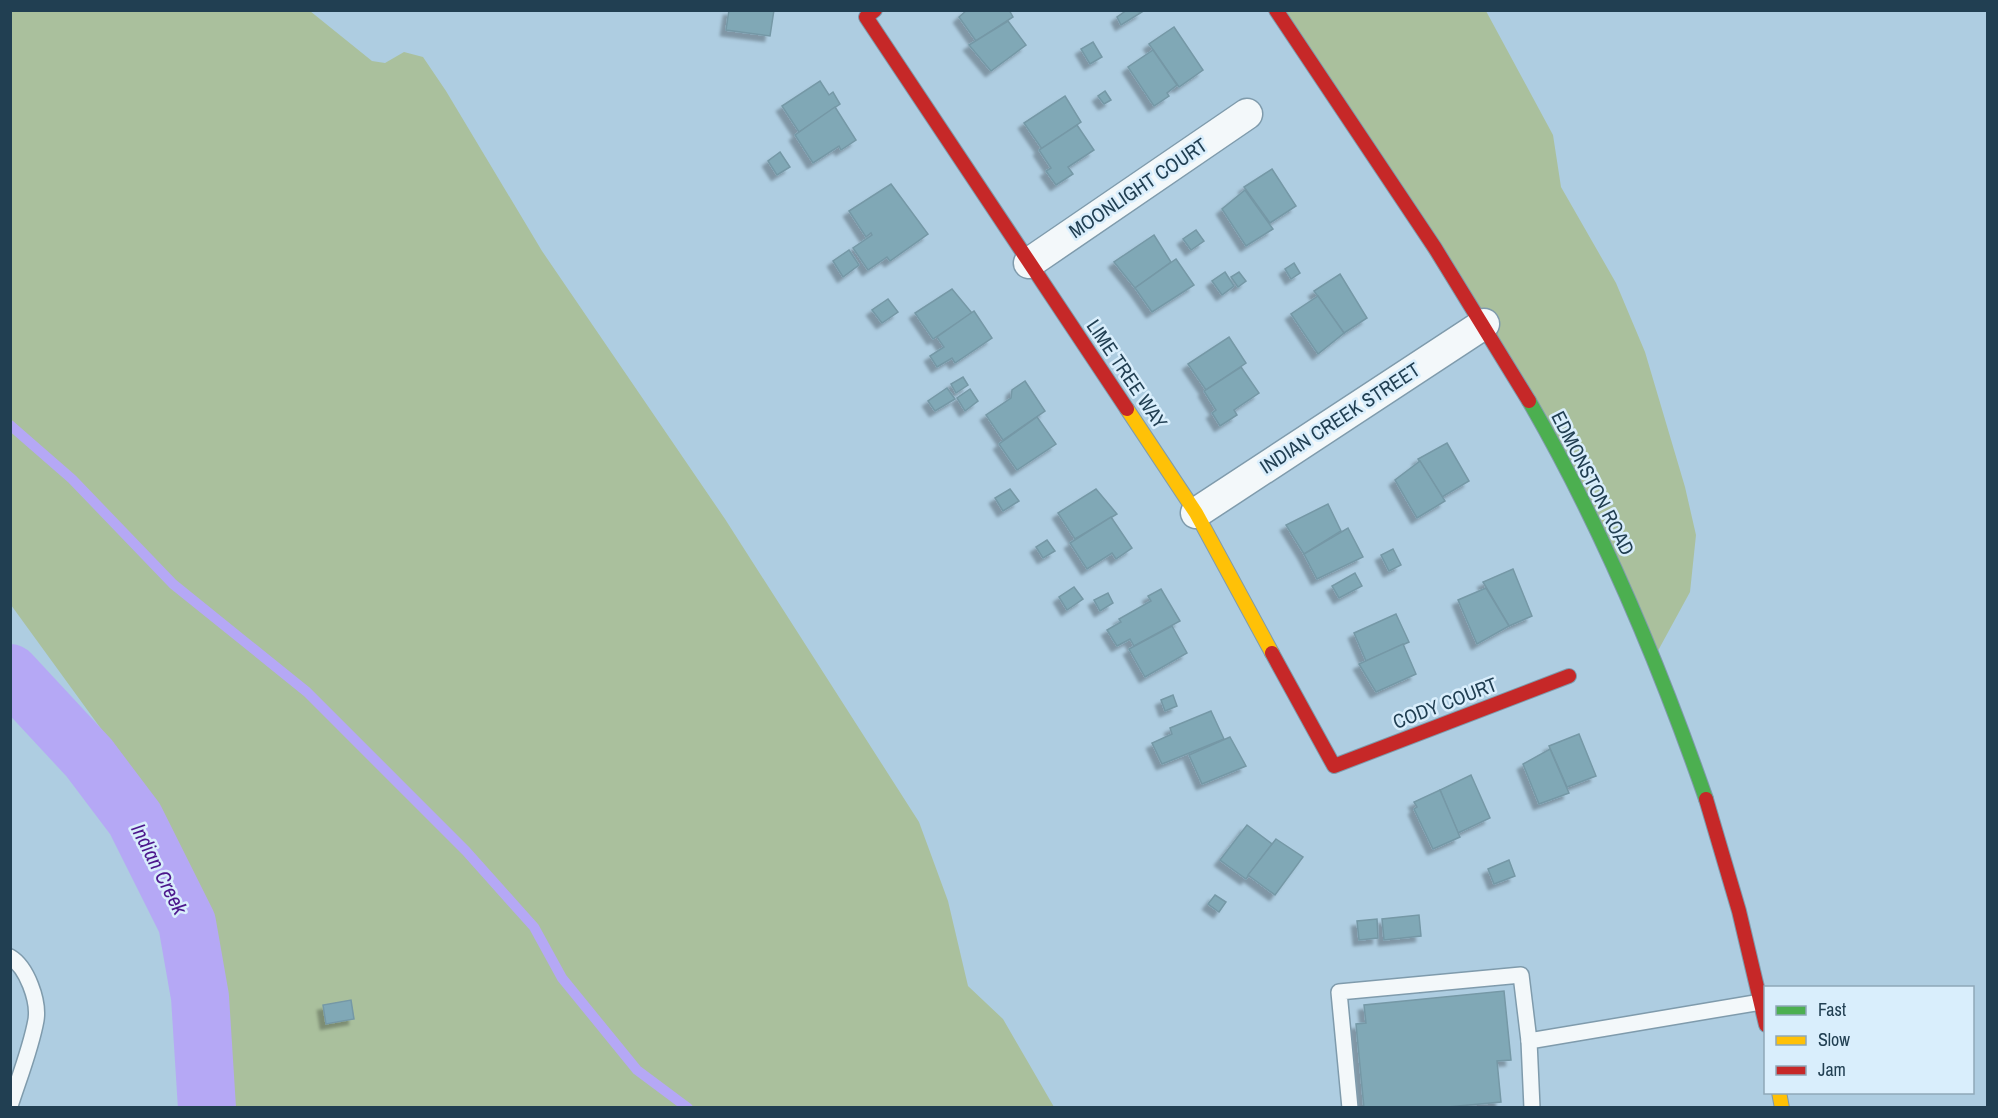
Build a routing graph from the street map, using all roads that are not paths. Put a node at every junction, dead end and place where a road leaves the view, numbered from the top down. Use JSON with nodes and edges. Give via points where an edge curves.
{"nodes":[{"id":1,"x":1276,"y":10,"type":"edge"},
{"id":2,"x":870,"y":14,"type":"edge"},
{"id":3,"x":1247,"y":114,"type":"dead end"},
{"id":4,"x":1029,"y":262,"type":"junction"},
{"id":5,"x":1484,"y":324,"type":"junction"},
{"id":6,"x":1196,"y":513,"type":"junction"},
{"id":7,"x":1569,"y":676,"type":"dead end"},
{"id":8,"x":1334,"y":766,"type":"joint"},
{"id":9,"x":10,"y":957,"type":"edge"},
{"id":10,"x":1761,"y":1002,"type":"junction"},
{"id":11,"x":1764,"y":1016,"type":"edge"},
{"id":12,"x":1529,"y":1041,"type":"junction"},
{"id":13,"x":10,"y":1106,"type":"edge"},
{"id":14,"x":1350,"y":1107,"type":"edge"},
{"id":15,"x":1532,"y":1107,"type":"edge"}],
"edges":[{"from":1,"to":5,"type":"main road","name":"EDMONSTON ROAD"},
{"from":2,"to":4,"type":"main road","name":"LIME TREE WAY"},
{"from":3,"to":4,"type":"street","name":"MOONLIGHT COURT"},
{"from":4,"to":6,"type":"main road","name":"LIME TREE WAY"},
{"from":5,"to":6,"type":"street","name":"INDIAN CREEK STREET"},
{"from":5,"to":10,"type":"main road","name":"EDMONSTON ROAD","via":[[1582,496],[1649,643],[1730,877]]},
{"from":6,"to":8,"type":"main road","name":"LIME TREE WAY"},
{"from":7,"to":8,"type":"main road","name":"CODY COURT"},
{"from":9,"to":13,"type":"lane","via":[[20,963],[28,977],[36,1017]]},
{"from":10,"to":11,"type":"main road","name":"EDMONSTON ROAD"},
{"from":10,"to":12,"type":"lane"},
{"from":12,"to":14,"type":"lane","via":[[1521,975],[1340,992]]},
{"from":12,"to":15,"type":"lane"}]}
